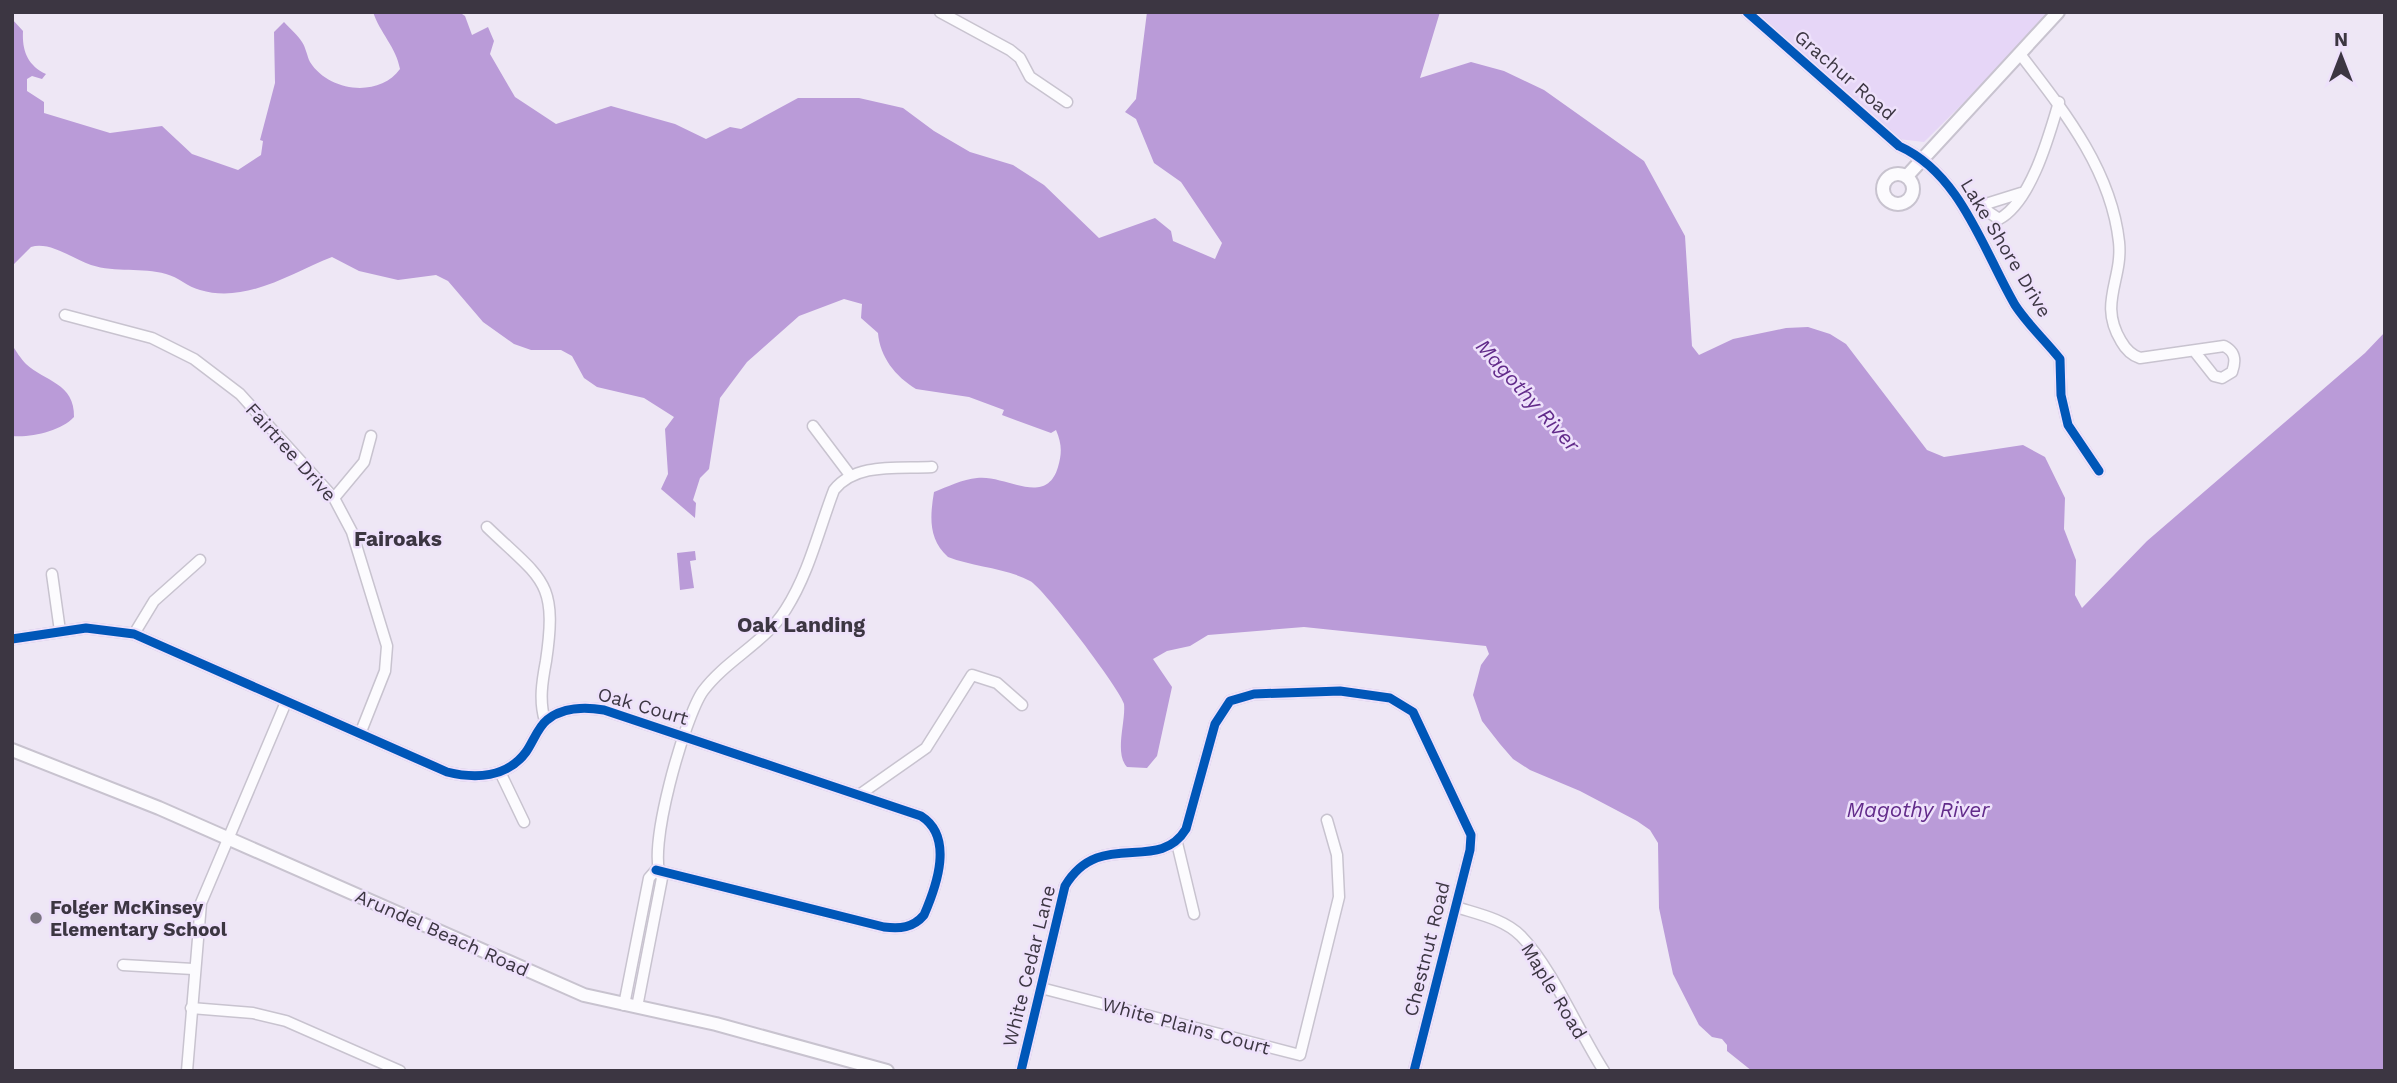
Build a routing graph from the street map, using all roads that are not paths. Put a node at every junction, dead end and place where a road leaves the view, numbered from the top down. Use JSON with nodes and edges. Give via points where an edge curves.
{"nodes":[{"id":1,"x":940,"y":12,"type":"edge"},
{"id":2,"x":1748,"y":12,"type":"edge"},
{"id":3,"x":2058,"y":12,"type":"edge"},
{"id":4,"x":2020,"y":54,"type":"junction"},
{"id":5,"x":1067,"y":102,"type":"dead end"},
{"id":6,"x":2059,"y":102,"type":"junction"},
{"id":7,"x":1923,"y":158,"type":"junction"},
{"id":8,"x":1907,"y":176,"type":"dead end"},
{"id":9,"x":2021,"y":193,"type":"dead end"},
{"id":10,"x":65,"y":315,"type":"dead end"},
{"id":11,"x":2195,"y":352,"type":"dead end"},
{"id":12,"x":813,"y":426,"type":"dead end"},
{"id":13,"x":371,"y":436,"type":"dead end"},
{"id":14,"x":932,"y":467,"type":"dead end"},
{"id":15,"x":2099,"y":471,"type":"dead end"},
{"id":16,"x":850,"y":475,"type":"junction"},
{"id":17,"x":334,"y":498,"type":"junction"},
{"id":18,"x":487,"y":527,"type":"dead end"},
{"id":19,"x":200,"y":560,"type":"dead end"},
{"id":20,"x":52,"y":574,"type":"dead end"},
{"id":21,"x":60,"y":631,"type":"junction"},
{"id":22,"x":134,"y":634,"type":"junction"},
{"id":23,"x":12,"y":639,"type":"edge"},
{"id":24,"x":286,"y":702,"type":"junction"},
{"id":25,"x":1022,"y":705,"type":"dead end"},
{"id":26,"x":545,"y":721,"type":"junction"},
{"id":27,"x":360,"y":734,"type":"junction"},
{"id":28,"x":682,"y":735,"type":"junction"},
{"id":29,"x":12,"y":750,"type":"edge"},
{"id":30,"x":500,"y":772,"type":"junction"},
{"id":31,"x":859,"y":794,"type":"junction"},
{"id":32,"x":1327,"y":820,"type":"dead end"},
{"id":33,"x":524,"y":822,"type":"dead end"},
{"id":34,"x":229,"y":839,"type":"junction"},
{"id":35,"x":1177,"y":843,"type":"junction"},
{"id":36,"x":656,"y":870,"type":"junction"},
{"id":37,"x":1456,"y":907,"type":"junction"},
{"id":38,"x":1194,"y":914,"type":"dead end"},
{"id":39,"x":123,"y":965,"type":"dead end"},
{"id":40,"x":193,"y":969,"type":"junction"},
{"id":41,"x":1041,"y":988,"type":"junction"},
{"id":42,"x":631,"y":1006,"type":"junction"},
{"id":43,"x":191,"y":1008,"type":"junction"},
{"id":44,"x":187,"y":1071,"type":"edge"},
{"id":45,"x":400,"y":1071,"type":"edge"},
{"id":46,"x":887,"y":1071,"type":"edge"},
{"id":47,"x":1021,"y":1071,"type":"edge"},
{"id":48,"x":1414,"y":1071,"type":"edge"},
{"id":49,"x":1604,"y":1071,"type":"edge"}],
"edges":[{"from":1,"to":5,"type":"street","via":[[1010,50],[1030,77]]},
{"from":2,"to":7,"type":"street","name":"Grachur Road","via":[[1899,146]]},
{"from":3,"to":4,"type":"street"},
{"from":4,"to":6,"type":"street"},
{"from":4,"to":7,"type":"street"},
{"from":6,"to":9,"type":"street","via":[[2034,177]]},
{"from":6,"to":11,"type":"street","via":[[2090,152],[2117,228],[2120,260],[2109,304],[2115,332],[2132,355],[2140,358]]},
{"from":7,"to":8,"type":"street"},
{"from":7,"to":15,"type":"street","name":"Lake Shore Drive","via":[[1957,198],[2027,324],[2060,359],[2068,425]]},
{"from":10,"to":17,"type":"street","name":"Fairtree Drive","via":[[152,338],[204,365],[240,394]]},
{"from":12,"to":16,"type":"street"},
{"from":13,"to":17,"type":"street","via":[[364,462]]},
{"from":14,"to":16,"type":"street"},
{"from":16,"to":28,"type":"street","via":[[834,490],[788,607],[759,642],[705,688]]},
{"from":17,"to":27,"type":"street","name":"Fairtree Drive","via":[[352,532],[387,646],[386,671]]},
{"from":18,"to":26,"type":"street","via":[[536,574],[550,598],[541,698]]},
{"from":19,"to":22,"type":"street","via":[[153,601]]},
{"from":20,"to":21,"type":"street"},
{"from":21,"to":22,"type":"street","via":[[97,627]]},
{"from":21,"to":23,"type":"street"},
{"from":22,"to":24,"type":"street"},
{"from":24,"to":27,"type":"street"},
{"from":24,"to":34,"type":"street"},
{"from":25,"to":31,"type":"street","via":[[997,683],[972,674],[926,748]]},
{"from":26,"to":28,"type":"street","name":"Oak Court","via":[[565,711],[591,708]]},
{"from":26,"to":30,"type":"street","via":[[524,754]]},
{"from":27,"to":30,"type":"street","via":[[447,772],[477,776]]},
{"from":28,"to":31,"type":"street","name":"Oak Court"},
{"from":28,"to":36,"type":"street","via":[[661,825]]},
{"from":29,"to":34,"type":"street","name":"Arundel Beach Road"},
{"from":30,"to":33,"type":"street"},
{"from":31,"to":36,"type":"street","name":"Oak Court","via":[[921,816],[940,835],[941,853],[928,906],[911,926],[884,927]]},
{"from":32,"to":41,"type":"street","name":"White Plains Court","via":[[1338,857],[1339,898],[1300,1055]]},
{"from":34,"to":40,"type":"street","via":[[201,903]]},
{"from":34,"to":42,"type":"street","name":"Arundel Beach Road","via":[[565,987]]},
{"from":35,"to":37,"type":"street","name":"Chestnut Road","via":[[1189,820],[1215,724],[1230,701],[1254,694],[1340,691],[1390,698],[1413,712],[1471,835]]},
{"from":35,"to":38,"type":"street"},
{"from":35,"to":41,"type":"street","name":"White Cedar Lane","via":[[1162,849],[1101,854],[1077,869],[1065,886]]},
{"from":36,"to":42,"type":"street","via":[[649,878]]},
{"from":37,"to":48,"type":"street","name":"Chestnut Road"},
{"from":37,"to":49,"type":"street","name":"Maple Road","via":[[1493,919],[1520,935]]},
{"from":39,"to":40,"type":"street"},
{"from":40,"to":43,"type":"street"},
{"from":41,"to":47,"type":"street","name":"White Cedar Lane"},
{"from":42,"to":46,"type":"street","name":"Arundel Beach Road","via":[[705,1021]]},
{"from":43,"to":44,"type":"street"},
{"from":43,"to":45,"type":"street","via":[[286,1021]]}]}
